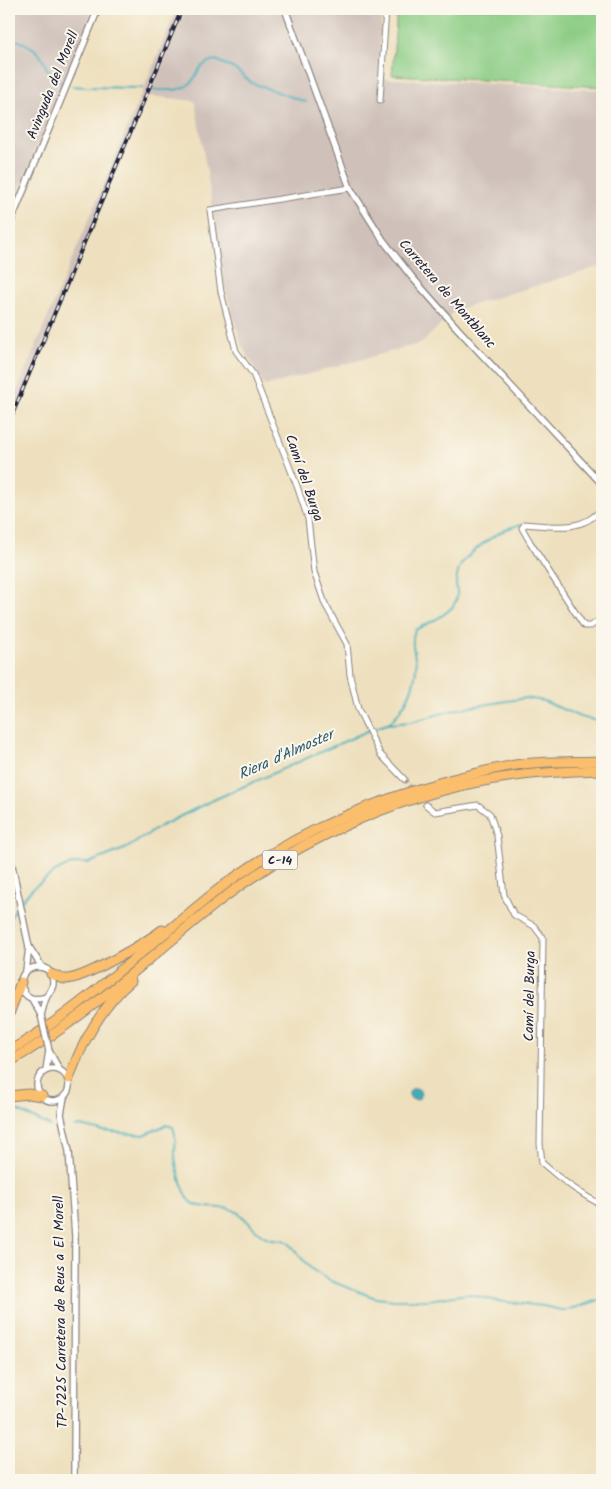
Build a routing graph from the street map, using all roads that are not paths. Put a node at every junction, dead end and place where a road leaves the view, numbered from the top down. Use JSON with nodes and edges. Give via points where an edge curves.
{"nodes":[{"id":1,"x":98,"y":9,"type":"edge"},
{"id":2,"x":285,"y":9,"type":"edge"},
{"id":3,"x":386,"y":9,"type":"edge"},
{"id":4,"x":380,"y":100,"type":"dead end"},
{"id":5,"x":350,"y":188,"type":"junction"},
{"id":6,"x":9,"y":226,"type":"edge"},
{"id":7,"x":601,"y":482,"type":"edge"},
{"id":8,"x":602,"y":508,"type":"edge"},
{"id":9,"x":602,"y":618,"type":"edge"},
{"id":10,"x":602,"y":756,"type":"edge"},
{"id":11,"x":602,"y":762,"type":"edge"},
{"id":12,"x":522,"y":764,"type":"junction"},
{"id":13,"x":602,"y":770,"type":"edge"},
{"id":14,"x":602,"y":775,"type":"edge"},
{"id":15,"x":515,"y":776,"type":"junction"},
{"id":16,"x":404,"y":780,"type":"tunnel mouth"},
{"id":17,"x":426,"y":805,"type":"dead end"},
{"id":18,"x":9,"y":851,"type":"edge"},
{"id":19,"x":269,"y":861,"type":"junction"},
{"id":20,"x":28,"y":947,"type":"junction"},
{"id":21,"x":42,"y":967,"type":"junction"},
{"id":22,"x":26,"y":971,"type":"junction"},
{"id":23,"x":51,"y":974,"type":"junction"},
{"id":24,"x":20,"y":982,"type":"junction"},
{"id":25,"x":46,"y":997,"type":"junction"},
{"id":26,"x":32,"y":999,"type":"junction"},
{"id":27,"x":9,"y":1014,"type":"edge"},
{"id":28,"x":41,"y":1015,"type":"junction"},
{"id":29,"x":9,"y":1051,"type":"edge"},
{"id":30,"x":49,"y":1051,"type":"junction"},
{"id":31,"x":9,"y":1062,"type":"edge"},
{"id":32,"x":59,"y":1069,"type":"junction"},
{"id":33,"x":46,"y":1070,"type":"junction"},
{"id":34,"x":69,"y":1079,"type":"junction"},
{"id":35,"x":9,"y":1096,"type":"edge"},
{"id":36,"x":64,"y":1097,"type":"junction"},
{"id":37,"x":45,"y":1098,"type":"junction"},
{"id":38,"x":61,"y":1114,"type":"junction"},
{"id":39,"x":602,"y":1205,"type":"edge"},
{"id":40,"x":74,"y":1480,"type":"edge"}],
"edges":[{"from":1,"to":6,"type":"street","name":"Avinguda del Morell"},
{"from":2,"to":5,"type":"street","name":"Carretera de Montblanc"},
{"from":3,"to":4,"type":"street"},
{"from":5,"to":7,"type":"street","name":"Carretera de Montblanc","via":[[383,240],[411,276]]},
{"from":5,"to":16,"type":"street","name":"Camí del Burga","via":[[210,210],[221,292],[236,351],[253,374],[300,494],[308,519],[314,572],[325,604],[347,644],[358,709],[380,754]]},
{"from":8,"to":9,"type":"street","via":[[581,524],[559,527],[525,524],[522,528],[584,626],[591,626]]},
{"from":10,"to":12,"type":"highway","via":[[565,757]]},
{"from":11,"to":12,"type":"highway","number":"C-14"},
{"from":12,"to":19,"type":"highway","number":"C-14","via":[[468,775],[367,806],[316,829]]},
{"from":13,"to":15,"type":"highway","number":"C-14"},
{"from":14,"to":15,"type":"highway"},
{"from":15,"to":19,"type":"highway","number":"C-14","via":[[471,784],[371,814]]},
{"from":17,"to":39,"type":"street","name":"Camí del Burga","via":[[436,812],[478,805],[490,814],[497,836],[504,896],[514,915],[534,926],[542,938],[542,1163],[559,1179]]},
{"from":18,"to":20,"type":"street"},
{"from":19,"to":23,"type":"highway","via":[[214,888],[134,949],[77,976],[65,979]]},
{"from":19,"to":29,"type":"highway","number":"C-14","via":[[217,891],[61,1017]]},
{"from":19,"to":31,"type":"highway","number":"C-14","via":[[68,1025]]},
{"from":19,"to":34,"type":"highway","via":[[125,986],[100,1018]]},
{"from":20,"to":21,"type":"street"},
{"from":20,"to":22,"type":"street"},
{"from":21,"to":22,"type":"street"},
{"from":21,"to":23,"type":"street"},
{"from":22,"to":24,"type":"street"},
{"from":23,"to":25,"type":"street","via":[[53,989]]},
{"from":24,"to":26,"type":"street","via":[[23,992]]},
{"from":24,"to":27,"type":"highway"},
{"from":25,"to":26,"type":"street"},
{"from":25,"to":28,"type":"street"},
{"from":26,"to":28,"type":"street"},
{"from":28,"to":30,"type":"street","bridge":true},
{"from":30,"to":32,"type":"street"},
{"from":30,"to":33,"type":"street"},
{"from":32,"to":33,"type":"street"},
{"from":32,"to":34,"type":"street"},
{"from":33,"to":37,"type":"street","via":[[37,1082]]},
{"from":34,"to":36,"type":"street","via":[[69,1089]]},
{"from":35,"to":37,"type":"highway","via":[[28,1094]]},
{"from":36,"to":37,"type":"street","via":[[57,1100]]},
{"from":36,"to":38,"type":"street","name":"TP-7225 Carretera de Reus a El Morell"},
{"from":37,"to":38,"type":"street","name":"TP-7225 Carretera de Reus a El Morell"},
{"from":38,"to":40,"type":"street","name":"TP-7225 Carretera de Reus a El Morell","via":[[69,1151],[75,1236]]}]}
